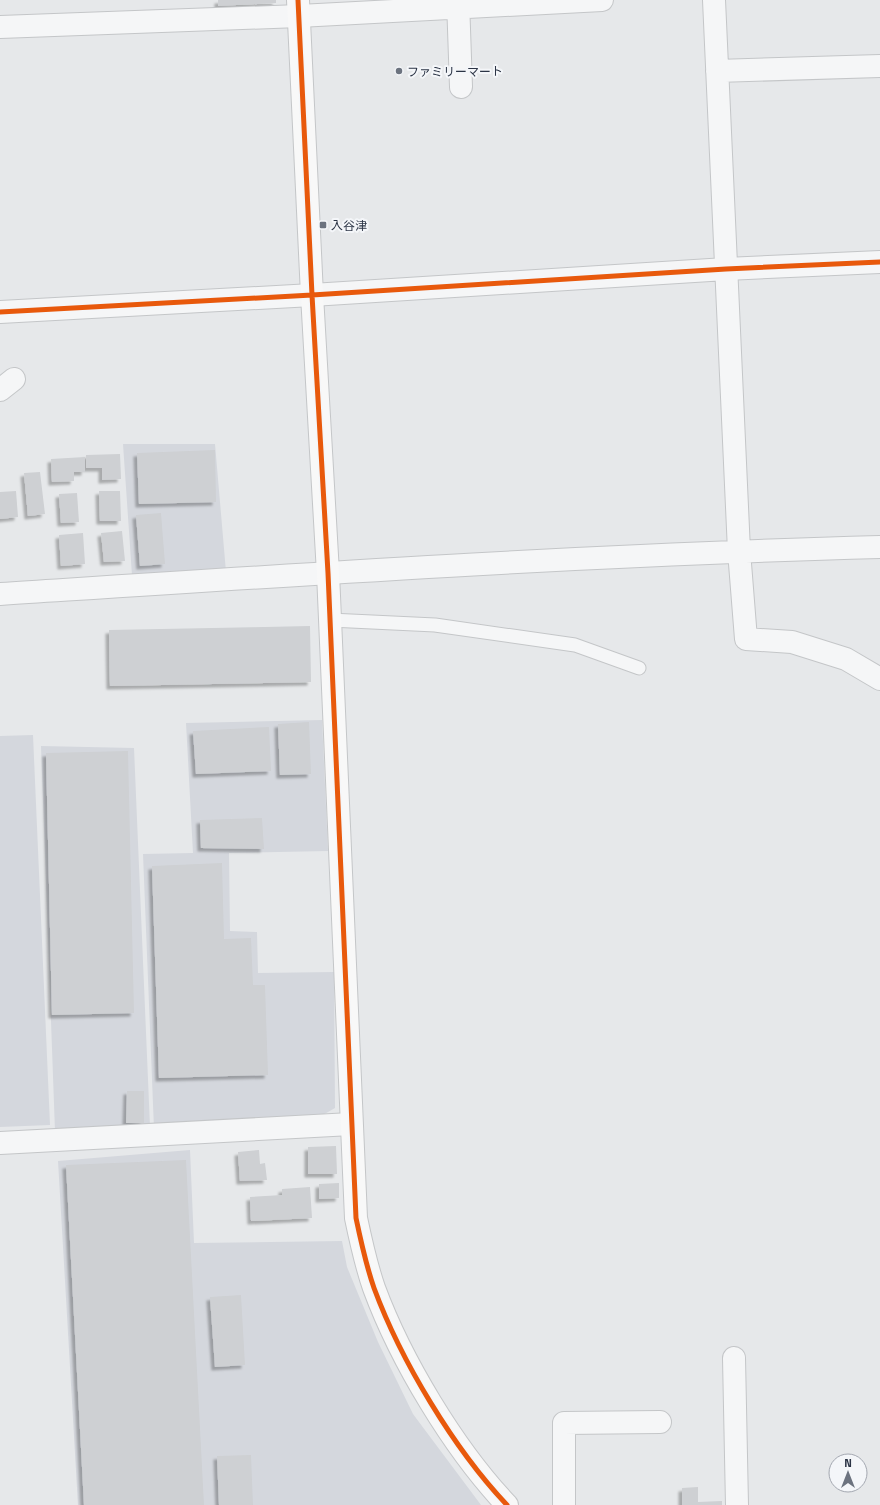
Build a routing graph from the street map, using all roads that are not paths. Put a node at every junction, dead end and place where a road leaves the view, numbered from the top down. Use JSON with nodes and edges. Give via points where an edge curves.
{"nodes":[{"id":1,"x":602,"y":0,"type":"edge"},
{"id":2,"x":714,"y":0,"type":"edge"},
{"id":3,"x":551,"y":2,"type":"edge"},
{"id":4,"x":458,"y":4,"type":"edge"},
{"id":5,"x":358,"y":6,"type":"edge"},
{"id":6,"x":298,"y":8,"type":"edge"},
{"id":7,"x":0,"y":27,"type":"edge"},
{"id":8,"x":880,"y":66,"type":"edge"},
{"id":9,"x":717,"y":71,"type":"junction"},
{"id":10,"x":461,"y":87,"type":"dead end"},
{"id":11,"x":880,"y":262,"type":"edge"},
{"id":12,"x":726,"y":269,"type":"junction"},
{"id":13,"x":312,"y":295,"type":"junction"},
{"id":14,"x":0,"y":312,"type":"edge"},
{"id":15,"x":880,"y":547,"type":"edge"},
{"id":16,"x":739,"y":551,"type":"junction"},
{"id":17,"x":328,"y":573,"type":"junction"},
{"id":18,"x":0,"y":594,"type":"edge"},
{"id":19,"x":330,"y":620,"type":"junction"},
{"id":20,"x":639,"y":668,"type":"dead end"},
{"id":21,"x":880,"y":679,"type":"edge"},
{"id":22,"x":351,"y":1124,"type":"junction"},
{"id":23,"x":0,"y":1143,"type":"edge"},
{"id":24,"x":734,"y":1358,"type":"dead end"},
{"id":25,"x":660,"y":1422,"type":"dead end"},
{"id":26,"x":507,"y":1505,"type":"edge"},
{"id":27,"x":564,"y":1505,"type":"edge"},
{"id":28,"x":737,"y":1505,"type":"edge"}],
"edges":[{"from":1,"to":3,"type":"street"},
{"from":2,"to":9,"type":"street"},
{"from":3,"to":4,"type":"street"},
{"from":4,"to":5,"type":"street"},
{"from":4,"to":10,"type":"street"},
{"from":5,"to":6,"type":"street"},
{"from":6,"to":7,"type":"street"},
{"from":6,"to":13,"type":"street"},
{"from":8,"to":9,"type":"street"},
{"from":9,"to":12,"type":"street"},
{"from":11,"to":12,"type":"street"},
{"from":12,"to":13,"type":"street"},
{"from":12,"to":16,"type":"street"},
{"from":13,"to":14,"type":"street"},
{"from":13,"to":17,"type":"street"},
{"from":15,"to":16,"type":"street"},
{"from":16,"to":17,"type":"street"},
{"from":16,"to":21,"type":"street","via":[[746,639],[792,642],[846,659]]},
{"from":17,"to":18,"type":"street"},
{"from":17,"to":19,"type":"street"},
{"from":19,"to":20,"type":"lane","via":[[435,625],[575,645]]},
{"from":19,"to":22,"type":"street"},
{"from":22,"to":23,"type":"street"},
{"from":22,"to":26,"type":"street","via":[[356,1218],[364,1256],[375,1289],[422,1388],[458,1442]]},
{"from":24,"to":28,"type":"street"},
{"from":25,"to":27,"type":"street","via":[[564,1423]]}]}
